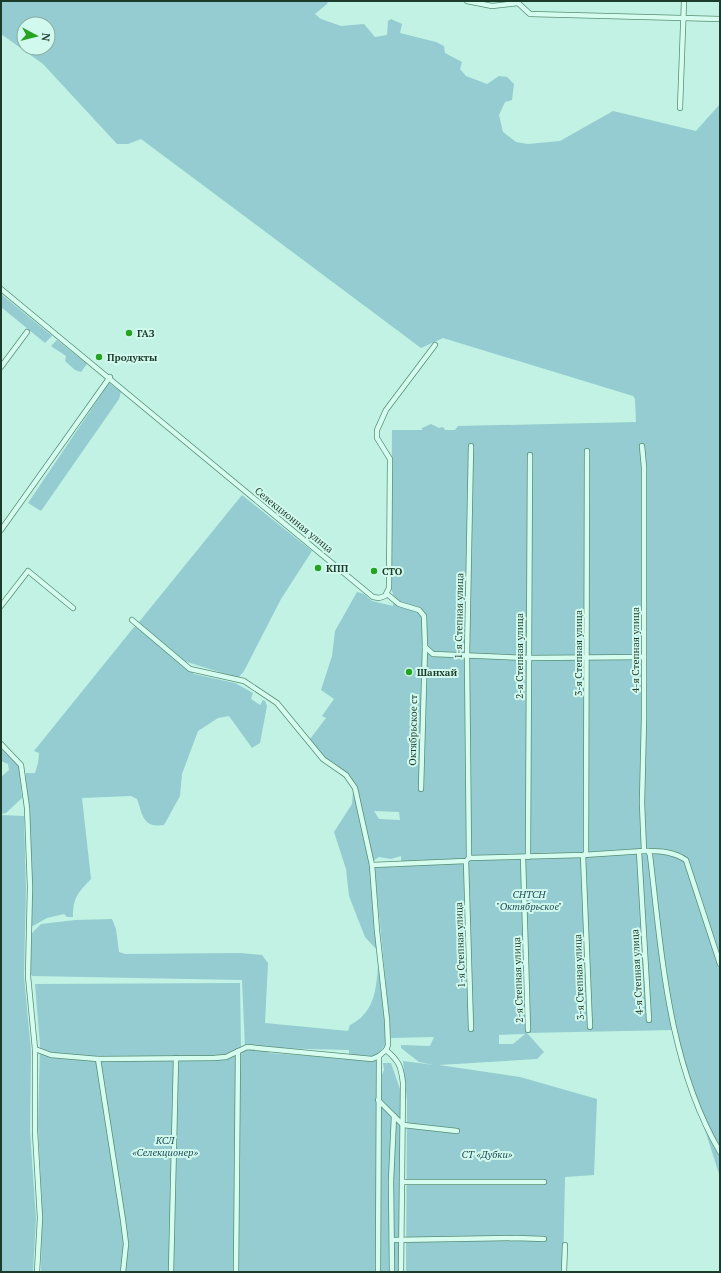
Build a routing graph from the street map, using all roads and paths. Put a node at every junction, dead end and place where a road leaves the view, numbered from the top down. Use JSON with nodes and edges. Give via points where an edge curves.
{"nodes":[{"id":1,"x":467,"y":1,"type":"edge"},
{"id":2,"x":684,"y":1,"type":"edge"},
{"id":3,"x":519,"y":2,"type":"edge"},
{"id":4,"x":683,"y":17,"type":"junction"},
{"id":5,"x":720,"y":19,"type":"edge"},
{"id":6,"x":680,"y":108,"type":"dead end"},
{"id":7,"x":1,"y":289,"type":"edge"},
{"id":8,"x":27,"y":332,"type":"dead end"},
{"id":9,"x":435,"y":345,"type":"dead end"},
{"id":10,"x":1,"y":367,"type":"edge"},
{"id":11,"x":110,"y":377,"type":"junction"},
{"id":12,"x":471,"y":446,"type":"dead end"},
{"id":13,"x":642,"y":446,"type":"dead end"},
{"id":14,"x":587,"y":451,"type":"dead end"},
{"id":15,"x":530,"y":455,"type":"dead end"},
{"id":16,"x":1,"y":530,"type":"edge"},
{"id":17,"x":387,"y":594,"type":"junction"},
{"id":18,"x":1,"y":606,"type":"edge"},
{"id":19,"x":73,"y":608,"type":"dead end"},
{"id":20,"x":132,"y":620,"type":"dead end"},
{"id":21,"x":425,"y":646,"type":"junction"},
{"id":22,"x":467,"y":655,"type":"junction"},
{"id":23,"x":587,"y":657,"type":"junction"},
{"id":24,"x":644,"y":657,"type":"junction"},
{"id":25,"x":528,"y":658,"type":"junction"},
{"id":26,"x":1,"y":744,"type":"edge"},
{"id":27,"x":421,"y":789,"type":"dead end"},
{"id":28,"x":643,"y":851,"type":"junction"},
{"id":29,"x":584,"y":855,"type":"junction"},
{"id":30,"x":526,"y":857,"type":"junction"},
{"id":31,"x":468,"y":860,"type":"junction"},
{"id":32,"x":372,"y":865,"type":"junction"},
{"id":33,"x":720,"y":964,"type":"edge"},
{"id":34,"x":649,"y":1020,"type":"dead end"},
{"id":35,"x":590,"y":1027,"type":"dead end"},
{"id":36,"x":471,"y":1029,"type":"dead end"},
{"id":37,"x":528,"y":1030,"type":"dead end"},
{"id":38,"x":35,"y":1049,"type":"junction"},
{"id":39,"x":386,"y":1050,"type":"junction"},
{"id":40,"x":238,"y":1051,"type":"junction"},
{"id":41,"x":379,"y":1056,"type":"junction"},
{"id":42,"x":176,"y":1058,"type":"junction"},
{"id":43,"x":98,"y":1059,"type":"junction"},
{"id":44,"x":378,"y":1100,"type":"junction"},
{"id":45,"x":394,"y":1116,"type":"junction"},
{"id":46,"x":403,"y":1125,"type":"junction"},
{"id":47,"x":457,"y":1131,"type":"dead end"},
{"id":48,"x":720,"y":1152,"type":"edge"},
{"id":49,"x":402,"y":1182,"type":"junction"},
{"id":50,"x":544,"y":1182,"type":"dead end"},
{"id":51,"x":544,"y":1239,"type":"dead end"},
{"id":52,"x":392,"y":1240,"type":"junction"},
{"id":53,"x":401,"y":1240,"type":"junction"},
{"id":54,"x":565,"y":1245,"type":"dead end"},
{"id":55,"x":37,"y":1272,"type":"edge"},
{"id":56,"x":123,"y":1272,"type":"edge"},
{"id":57,"x":171,"y":1272,"type":"edge"},
{"id":58,"x":236,"y":1272,"type":"edge"},
{"id":59,"x":378,"y":1272,"type":"edge"},
{"id":60,"x":392,"y":1272,"type":"edge"},
{"id":61,"x":401,"y":1272,"type":"edge"},
{"id":62,"x":564,"y":1272,"type":"edge"}],
"edges":[{"from":1,"to":3,"type":"street","via":[[492,6]]},
{"from":2,"to":4,"type":"street"},
{"from":3,"to":4,"type":"street","via":[[530,14]]},
{"from":4,"to":5,"type":"street"},
{"from":4,"to":6,"type":"street"},
{"from":7,"to":11,"type":"street","name":"Селекционная улица"},
{"from":8,"to":10,"type":"street"},
{"from":9,"to":17,"type":"street","via":[[386,410],[377,430],[377,438],[390,458],[390,569]]},
{"from":11,"to":16,"type":"street"},
{"from":11,"to":17,"type":"street","name":"Селекционная улица","via":[[373,597],[381,598]]},
{"from":12,"to":22,"type":"street","name":"1-я Степная улица"},
{"from":13,"to":24,"type":"street","name":"4-я Степная улица"},
{"from":14,"to":23,"type":"street","name":"3-я Степная улица"},
{"from":15,"to":25,"type":"street","name":"2-я Степная улица"},
{"from":17,"to":21,"type":"street","name":"Октябрьское ст","via":[[399,604],[411,606],[422,612]]},
{"from":18,"to":19,"type":"street","via":[[28,571]]},
{"from":20,"to":32,"type":"street","via":[[190,669],[244,682],[277,703],[323,758],[346,774],[355,788]]},
{"from":21,"to":22,"type":"street","via":[[433,654]]},
{"from":21,"to":27,"type":"street","name":"Октябрьское ст"},
{"from":22,"to":25,"type":"street"},
{"from":22,"to":31,"type":"street","name":"1-я Степная улица"},
{"from":23,"to":24,"type":"street"},
{"from":23,"to":25,"type":"street"},
{"from":23,"to":29,"type":"street","name":"3-я Степная улица"},
{"from":24,"to":28,"type":"street","name":"4-я Степная улица"},
{"from":25,"to":30,"type":"street","name":"2-я Степная улица"},
{"from":26,"to":38,"type":"street","via":[[22,765],[27,808],[30,887],[28,976]]},
{"from":28,"to":29,"type":"street"},
{"from":28,"to":33,"type":"street","via":[[665,851],[686,860]]},
{"from":28,"to":34,"type":"street","name":"4-я Степная улица"},
{"from":28,"to":48,"type":"street","via":[[651,863],[667,1000],[691,1089]]},
{"from":29,"to":30,"type":"street"},
{"from":29,"to":35,"type":"street","name":"3-я Степная улица"},
{"from":30,"to":31,"type":"street"},
{"from":30,"to":37,"type":"street","name":"2-я Степная улица"},
{"from":31,"to":32,"type":"street"},
{"from":31,"to":36,"type":"street","name":"1-я Степная улица"},
{"from":32,"to":39,"type":"street","via":[[387,1020]]},
{"from":38,"to":43,"type":"street","via":[[51,1055]]},
{"from":38,"to":55,"type":"street","via":[[35,1132],[40,1218]]},
{"from":39,"to":41,"type":"street"},
{"from":39,"to":46,"type":"street","via":[[397,1059],[401,1071]]},
{"from":40,"to":41,"type":"street","via":[[247,1047],[258,1047],[275,1051],[372,1059]]},
{"from":40,"to":42,"type":"street","via":[[226,1057]]},
{"from":40,"to":58,"type":"street"},
{"from":41,"to":44,"type":"street"},
{"from":42,"to":43,"type":"street"},
{"from":42,"to":57,"type":"street"},
{"from":43,"to":56,"type":"street","via":[[126,1244]]},
{"from":44,"to":45,"type":"street"},
{"from":44,"to":59,"type":"street"},
{"from":45,"to":46,"type":"street"},
{"from":45,"to":52,"type":"street"},
{"from":46,"to":47,"type":"street"},
{"from":46,"to":49,"type":"street"},
{"from":49,"to":50,"type":"street"},
{"from":49,"to":53,"type":"street"},
{"from":51,"to":53,"type":"street"},
{"from":52,"to":53,"type":"street"},
{"from":52,"to":60,"type":"street"},
{"from":53,"to":61,"type":"street"},
{"from":54,"to":62,"type":"street"}]}
